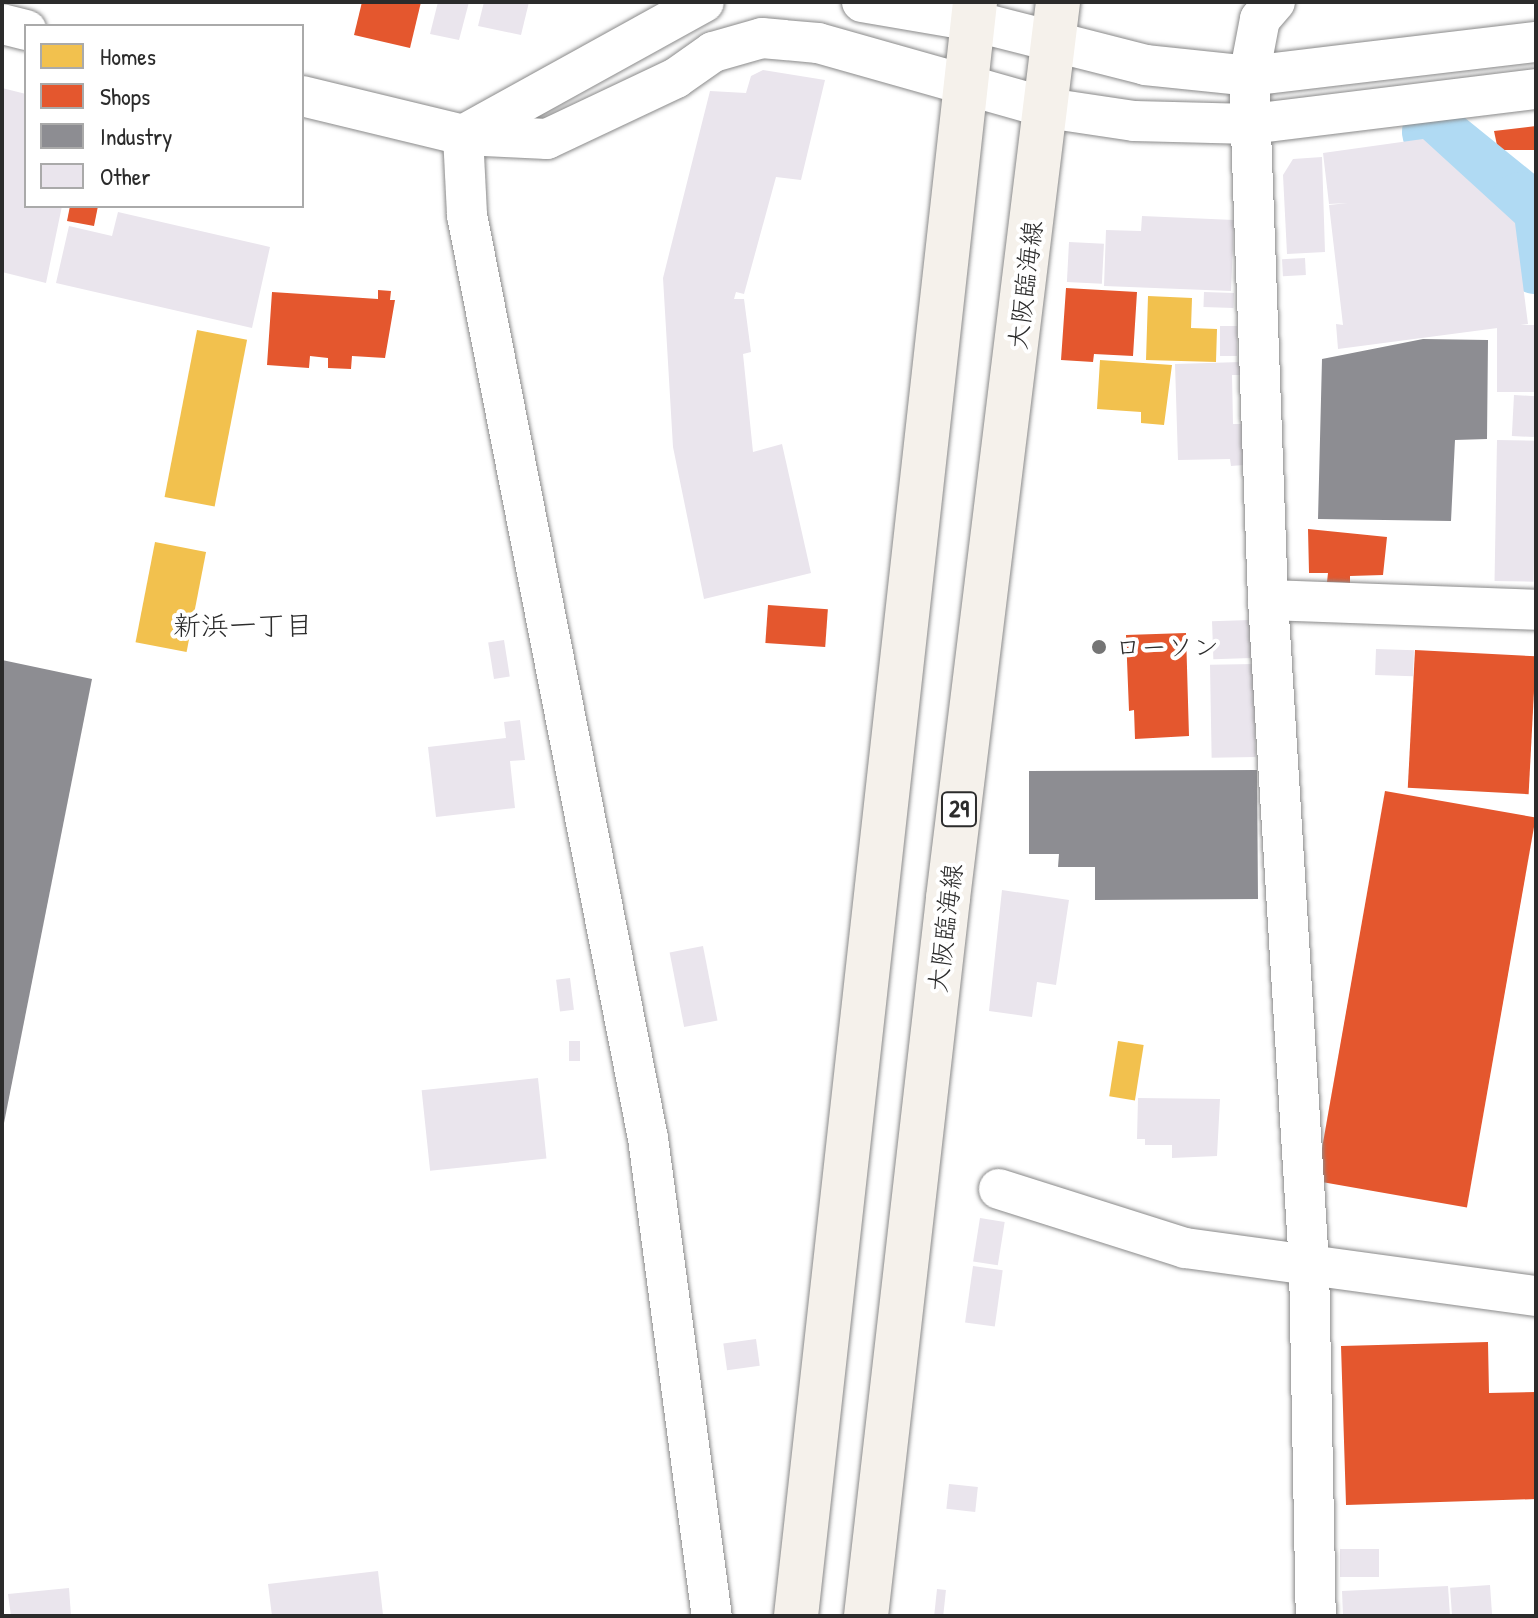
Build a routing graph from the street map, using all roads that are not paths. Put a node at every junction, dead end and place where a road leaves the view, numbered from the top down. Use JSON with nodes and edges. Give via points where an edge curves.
{"nodes":[{"id":1,"x":704,"y":2,"type":"edge"},
{"id":2,"x":862,"y":2,"type":"edge"},
{"id":3,"x":1275,"y":2,"type":"edge"},
{"id":4,"x":974,"y":11,"type":"edge"},
{"id":5,"x":1056,"y":23,"type":"edge"},
{"id":6,"x":2,"y":24,"type":"edge"},
{"id":7,"x":24,"y":30,"type":"edge"},
{"id":8,"x":1536,"y":42,"type":"edge"},
{"id":9,"x":1402,"y":60,"type":"junction"},
{"id":10,"x":1249,"y":76,"type":"junction"},
{"id":11,"x":966,"y":82,"type":"junction"},
{"id":12,"x":1536,"y":89,"type":"edge"},
{"id":13,"x":304,"y":96,"type":"edge"},
{"id":14,"x":1407,"y":105,"type":"junction"},
{"id":15,"x":1047,"y":108,"type":"junction"},
{"id":16,"x":1251,"y":124,"type":"junction"},
{"id":17,"x":463,"y":135,"type":"junction"},
{"id":18,"x":1268,"y":600,"type":"junction"},
{"id":19,"x":1536,"y":610,"type":"edge"},
{"id":20,"x":999,"y":1189,"type":"dead end"},
{"id":21,"x":1309,"y":1264,"type":"junction"},
{"id":22,"x":1536,"y":1296,"type":"edge"},
{"id":23,"x":712,"y":1616,"type":"edge"},
{"id":24,"x":796,"y":1616,"type":"edge"},
{"id":25,"x":866,"y":1616,"type":"edge"},
{"id":26,"x":1316,"y":1616,"type":"edge"}],
"edges":[{"from":1,"to":17,"type":"street"},
{"from":2,"to":4,"type":"street"},
{"from":3,"to":10,"type":"street","via":[[1260,19]]},
{"from":4,"to":5,"type":"street"},
{"from":4,"to":11,"type":"main road"},
{"from":5,"to":10,"type":"street","via":[[1145,65]]},
{"from":5,"to":15,"type":"main road","name":"大阪臨海線","number":"29"},
{"from":6,"to":7,"type":"street"},
{"from":8,"to":9,"type":"street"},
{"from":9,"to":10,"type":"street"},
{"from":9,"to":14,"type":"street"},
{"from":10,"to":16,"type":"street"},
{"from":11,"to":15,"type":"street"},
{"from":11,"to":17,"type":"street","via":[[818,43],[762,38],[713,52],[676,78],[547,139]]},
{"from":11,"to":24,"type":"main road"},
{"from":12,"to":14,"type":"street"},
{"from":13,"to":17,"type":"street"},
{"from":14,"to":16,"type":"street"},
{"from":15,"to":16,"type":"street","via":[[1134,121]]},
{"from":15,"to":25,"type":"main road","name":"大阪臨海線","number":"29","via":[[948,898]]},
{"from":16,"to":18,"type":"street"},
{"from":17,"to":23,"type":"street","via":[[467,215],[648,1138]]},
{"from":18,"to":19,"type":"street"},
{"from":18,"to":21,"type":"street"},
{"from":20,"to":21,"type":"street","via":[[1185,1248]]},
{"from":21,"to":22,"type":"street"},
{"from":21,"to":26,"type":"street"}]}
